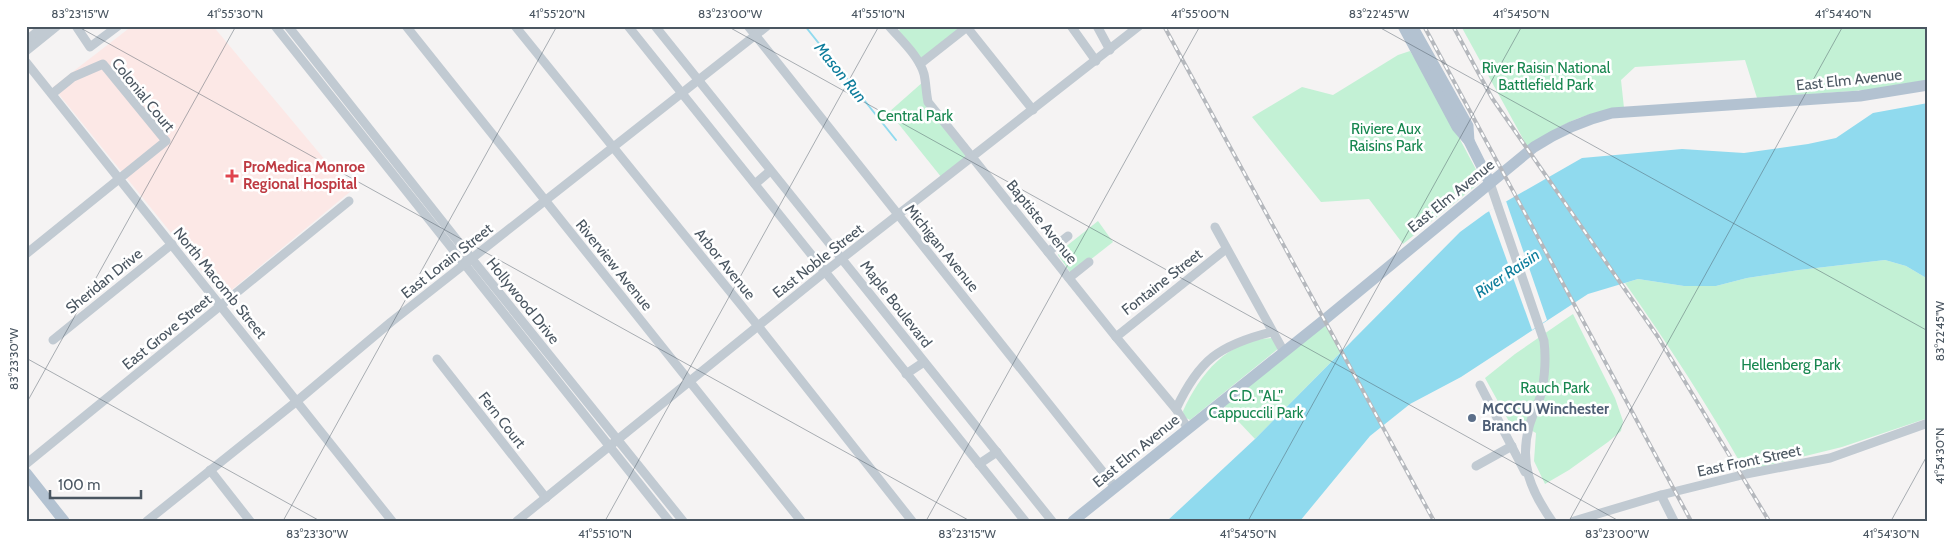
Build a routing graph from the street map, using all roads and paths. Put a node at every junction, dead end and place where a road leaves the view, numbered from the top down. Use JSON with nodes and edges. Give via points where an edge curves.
{"nodes":[{"id":1,"x":44,"y":26,"type":"edge"},
{"id":2,"x":57,"y":26,"type":"edge"},
{"id":3,"x":76,"y":26,"type":"edge"},
{"id":4,"x":118,"y":26,"type":"edge"},
{"id":5,"x":275,"y":26,"type":"edge"},
{"id":6,"x":406,"y":26,"type":"edge"},
{"id":7,"x":515,"y":26,"type":"edge"},
{"id":8,"x":628,"y":26,"type":"edge"},
{"id":9,"x":655,"y":26,"type":"edge"},
{"id":10,"x":748,"y":26,"type":"edge"},
{"id":11,"x":767,"y":26,"type":"edge"},
{"id":12,"x":1071,"y":26,"type":"edge"},
{"id":13,"x":1097,"y":26,"type":"edge"},
{"id":14,"x":1139,"y":26,"type":"edge"},
{"id":15,"x":1403,"y":26,"type":"edge"},
{"id":16,"x":1412,"y":26,"type":"edge"},
{"id":17,"x":893,"y":27,"type":"edge"},
{"id":18,"x":967,"y":27,"type":"edge"},
{"id":19,"x":292,"y":28,"type":"edge"},
{"id":20,"x":755,"y":35,"type":"junction"},
{"id":21,"x":283,"y":37,"type":"junction"},
{"id":22,"x":26,"y":41,"type":"edge"},
{"id":23,"x":1110,"y":50,"type":"junction"},
{"id":24,"x":26,"y":51,"type":"edge"},
{"id":25,"x":1096,"y":61,"type":"junction"},
{"id":26,"x":26,"y":62,"type":"edge"},
{"id":27,"x":920,"y":64,"type":"junction"},
{"id":28,"x":698,"y":79,"type":"junction"},
{"id":29,"x":1928,"y":85,"type":"edge"},
{"id":30,"x":680,"y":93,"type":"junction"},
{"id":31,"x":52,"y":94,"type":"junction"},
{"id":32,"x":1033,"y":110,"type":"junction"},
{"id":33,"x":1469,"y":141,"type":"junction"},
{"id":34,"x":611,"y":147,"type":"junction"},
{"id":35,"x":972,"y":157,"type":"junction"},
{"id":36,"x":770,"y":171,"type":"junction"},
{"id":37,"x":120,"y":179,"type":"junction"},
{"id":38,"x":1490,"y":183,"type":"junction"},
{"id":39,"x":755,"y":184,"type":"junction"},
{"id":40,"x":349,"y":201,"type":"dead end"},
{"id":41,"x":545,"y":202,"type":"junction"},
{"id":42,"x":899,"y":215,"type":"junction"},
{"id":43,"x":1214,"y":227,"type":"dead end"},
{"id":44,"x":1068,"y":236,"type":"dead end"},
{"id":45,"x":172,"y":244,"type":"junction"},
{"id":46,"x":1226,"y":249,"type":"junction"},
{"id":47,"x":1048,"y":252,"type":"junction"},
{"id":48,"x":26,"y":254,"type":"edge"},
{"id":49,"x":843,"y":259,"type":"junction"},
{"id":50,"x":468,"y":262,"type":"junction"},
{"id":51,"x":1090,"y":262,"type":"dead end"},
{"id":52,"x":826,"y":271,"type":"junction"},
{"id":53,"x":1069,"y":278,"type":"junction"},
{"id":54,"x":221,"y":305,"type":"junction"},
{"id":55,"x":758,"y":326,"type":"junction"},
{"id":56,"x":1271,"y":332,"type":"junction"},
{"id":57,"x":1116,"y":337,"type":"junction"},
{"id":58,"x":53,"y":340,"type":"dead end"},
{"id":59,"x":1284,"y":352,"type":"junction"},
{"id":60,"x":438,"y":359,"type":"dead end"},
{"id":61,"x":924,"y":362,"type":"junction"},
{"id":62,"x":906,"y":374,"type":"junction"},
{"id":63,"x":691,"y":381,"type":"junction"},
{"id":64,"x":1480,"y":385,"type":"dead end"},
{"id":65,"x":297,"y":401,"type":"junction"},
{"id":66,"x":1176,"y":409,"type":"junction"},
{"id":67,"x":1928,"y":423,"type":"edge"},
{"id":68,"x":1188,"y":429,"type":"junction"},
{"id":69,"x":618,"y":440,"type":"junction"},
{"id":70,"x":1512,"y":446,"type":"junction"},
{"id":71,"x":610,"y":447,"type":"junction"},
{"id":72,"x":997,"y":452,"type":"junction"},
{"id":73,"x":26,"y":464,"type":"edge"},
{"id":74,"x":979,"y":464,"type":"junction"},
{"id":75,"x":1476,"y":466,"type":"dead end"},
{"id":76,"x":210,"y":470,"type":"junction"},
{"id":77,"x":26,"y":473,"type":"edge"},
{"id":78,"x":1528,"y":476,"type":"junction"},
{"id":79,"x":1115,"y":487,"type":"junction"},
{"id":80,"x":1661,"y":495,"type":"junction"},
{"id":81,"x":546,"y":498,"type":"junction"},
{"id":82,"x":522,"y":519,"type":"edge"},
{"id":83,"x":64,"y":521,"type":"edge"},
{"id":84,"x":148,"y":521,"type":"edge"},
{"id":85,"x":250,"y":521,"type":"edge"},
{"id":86,"x":392,"y":521,"type":"edge"},
{"id":87,"x":669,"y":521,"type":"edge"},
{"id":88,"x":682,"y":521,"type":"edge"},
{"id":89,"x":801,"y":521,"type":"edge"},
{"id":90,"x":912,"y":521,"type":"edge"},
{"id":91,"x":1025,"y":521,"type":"edge"},
{"id":92,"x":1052,"y":521,"type":"edge"},
{"id":93,"x":1073,"y":521,"type":"edge"},
{"id":94,"x":1552,"y":521,"type":"edge"},
{"id":95,"x":1574,"y":521,"type":"edge"},
{"id":96,"x":1674,"y":521,"type":"edge"}],
"edges":[{"from":1,"to":22,"type":"street"},
{"from":2,"to":24,"type":"street"},
{"from":3,"to":4,"type":"street","via":[[90,47]]},
{"from":5,"to":21,"type":"street","name":"Hollywood Drive"},
{"from":6,"to":41,"type":"street","name":"Riverview Avenue"},
{"from":7,"to":34,"type":"street","name":"Arbor Avenue"},
{"from":8,"to":30,"type":"street"},
{"from":9,"to":28,"type":"street","name":"Maple Boulevard"},
{"from":10,"to":20,"type":"street","name":"Michigan Avenue"},
{"from":11,"to":20,"type":"street","name":"East Lorain Street"},
{"from":12,"to":25,"type":"street"},
{"from":13,"to":23,"type":"street"},
{"from":14,"to":23,"type":"street","name":"East Noble Street"},
{"from":15,"to":33,"type":"main road","via":[[1457,127]]},
{"from":16,"to":33,"type":"main road","via":[[1468,126]]},
{"from":17,"to":27,"type":"street","name":"Baptiste Avenue"},
{"from":18,"to":27,"type":"street"},
{"from":18,"to":32,"type":"street"},
{"from":19,"to":21,"type":"street"},
{"from":19,"to":50,"type":"street","name":"Hollywood Drive"},
{"from":20,"to":28,"type":"street","name":"East Lorain Street"},
{"from":20,"to":42,"type":"street","name":"Michigan Avenue"},
{"from":21,"to":50,"type":"street","name":"Hollywood Drive"},
{"from":23,"to":25,"type":"street","name":"East Noble Street"},
{"from":25,"to":32,"type":"street","name":"East Noble Street"},
{"from":26,"to":31,"type":"street","name":"North Macomb Street"},
{"from":27,"to":35,"type":"street","name":"Baptiste Avenue","via":[[928,102]]},
{"from":28,"to":30,"type":"street","name":"East Lorain Street"},
{"from":28,"to":36,"type":"street","name":"Maple Boulevard"},
{"from":29,"to":38,"type":"main road","name":"East Elm Avenue","via":[[1860,96],[1612,113],[1576,124],[1547,139]]},
{"from":30,"to":34,"type":"street","name":"East Lorain Street"},
{"from":30,"to":39,"type":"street"},
{"from":31,"to":37,"type":"street","name":"North Macomb Street"},
{"from":31,"to":37,"type":"street","name":"Colonial Court","via":[[73,77],[103,64],[166,141]]},
{"from":32,"to":35,"type":"street","name":"East Noble Street"},
{"from":33,"to":38,"type":"main road"},
{"from":34,"to":41,"type":"street","name":"East Lorain Street"},
{"from":34,"to":55,"type":"street","name":"Arbor Avenue"},
{"from":35,"to":42,"type":"street","name":"East Noble Street"},
{"from":35,"to":47,"type":"street","name":"Baptiste Avenue"},
{"from":36,"to":39,"type":"street"},
{"from":36,"to":49,"type":"street","name":"Maple Boulevard"},
{"from":37,"to":45,"type":"street","name":"North Macomb Street"},
{"from":37,"to":48,"type":"street"},
{"from":38,"to":59,"type":"main road","name":"East Elm Avenue"},
{"from":38,"to":78,"type":"street","via":[[1541,329],[1546,356],[1542,391],[1528,435]]},
{"from":39,"to":52,"type":"street"},
{"from":40,"to":54,"type":"street","name":"East Grove Street"},
{"from":41,"to":50,"type":"street","name":"East Lorain Street"},
{"from":41,"to":63,"type":"street","name":"Riverview Avenue"},
{"from":42,"to":49,"type":"street","name":"East Noble Street"},
{"from":42,"to":79,"type":"street","name":"Michigan Avenue"},
{"from":43,"to":46,"type":"street"},
{"from":44,"to":47,"type":"street"},
{"from":45,"to":54,"type":"street","name":"North Macomb Street"},
{"from":45,"to":58,"type":"street","name":"Sheridan Drive"},
{"from":46,"to":56,"type":"street"},
{"from":46,"to":57,"type":"street","name":"Fontaine Street"},
{"from":47,"to":53,"type":"street","name":"Baptiste Avenue"},
{"from":49,"to":52,"type":"street","name":"East Noble Street"},
{"from":49,"to":61,"type":"street","name":"Maple Boulevard"},
{"from":50,"to":65,"type":"street","name":"East Lorain Street"},
{"from":50,"to":69,"type":"street","name":"Hollywood Drive"},
{"from":50,"to":71,"type":"street","name":"Hollywood Drive"},
{"from":51,"to":53,"type":"street"},
{"from":52,"to":55,"type":"street","name":"East Noble Street"},
{"from":52,"to":62,"type":"street"},
{"from":53,"to":57,"type":"street","name":"Baptiste Avenue"},
{"from":54,"to":65,"type":"street","name":"North Macomb Street"},
{"from":54,"to":73,"type":"street","name":"East Grove Street"},
{"from":55,"to":63,"type":"street","name":"East Noble Street"},
{"from":55,"to":90,"type":"street","name":"Arbor Avenue"},
{"from":56,"to":59,"type":"street"},
{"from":56,"to":66,"type":"street","via":[[1233,343],[1207,360],[1195,374]]},
{"from":57,"to":66,"type":"street","name":"Baptiste Avenue"},
{"from":59,"to":68,"type":"main road","name":"East Elm Avenue"},
{"from":60,"to":81,"type":"street","name":"Fern Court"},
{"from":61,"to":62,"type":"street","name":"Maple Boulevard"},
{"from":61,"to":72,"type":"street","name":"Maple Boulevard"},
{"from":62,"to":74,"type":"street"},
{"from":63,"to":69,"type":"street","name":"East Noble Street"},
{"from":63,"to":89,"type":"street","name":"Riverview Avenue"},
{"from":64,"to":70,"type":"street"},
{"from":65,"to":76,"type":"street","name":"East Lorain Street"},
{"from":65,"to":86,"type":"street","name":"North Macomb Street"},
{"from":66,"to":68,"type":"street","name":"Baptiste Avenue"},
{"from":67,"to":80,"type":"street","name":"East Front Street","via":[[1830,458]]},
{"from":68,"to":79,"type":"main road","name":"East Elm Avenue"},
{"from":69,"to":71,"type":"street","name":"East Noble Street"},
{"from":69,"to":88,"type":"street","name":"Hollywood Drive"},
{"from":70,"to":75,"type":"street"},
{"from":70,"to":78,"type":"street"},
{"from":71,"to":81,"type":"street","name":"East Noble Street"},
{"from":71,"to":87,"type":"street","name":"Hollywood Drive"},
{"from":72,"to":74,"type":"street"},
{"from":72,"to":92,"type":"street","name":"Maple Boulevard"},
{"from":74,"to":91,"type":"street"},
{"from":76,"to":84,"type":"street","name":"East Lorain Street"},
{"from":76,"to":85,"type":"street"},
{"from":77,"to":83,"type":"main road"},
{"from":78,"to":94,"type":"street","via":[[1536,498]]},
{"from":79,"to":93,"type":"main road","name":"East Elm Avenue"},
{"from":80,"to":95,"type":"street","name":"East Front Street"},
{"from":80,"to":96,"type":"street"},
{"from":81,"to":82,"type":"street","name":"East Noble Street"}]}
